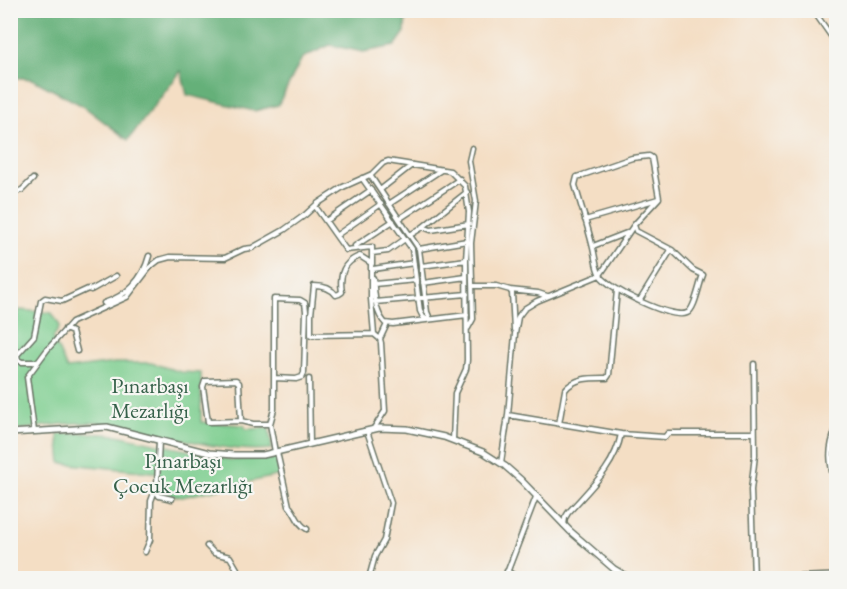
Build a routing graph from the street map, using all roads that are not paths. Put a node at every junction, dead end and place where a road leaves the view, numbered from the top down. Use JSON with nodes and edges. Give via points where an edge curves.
{"nodes":[{"id":1,"x":813,"y":10,"type":"edge"},
{"id":2,"x":837,"y":43,"type":"edge"},
{"id":3,"x":472,"y":148,"type":"dead end"},
{"id":4,"x":412,"y":165,"type":"junction"},
{"id":5,"x":441,"y":170,"type":"junction"},
{"id":6,"x":370,"y":175,"type":"junction"},
{"id":7,"x":362,"y":178,"type":"junction"},
{"id":8,"x":33,"y":179,"type":"dead end"},
{"id":9,"x":460,"y":179,"type":"junction"},
{"id":10,"x":371,"y":190,"type":"junction"},
{"id":11,"x":380,"y":190,"type":"junction"},
{"id":12,"x":466,"y":192,"type":"junction"},
{"id":13,"x":10,"y":194,"type":"edge"},
{"id":14,"x":659,"y":198,"type":"junction"},
{"id":15,"x":381,"y":204,"type":"junction"},
{"id":16,"x":389,"y":204,"type":"junction"},
{"id":17,"x":315,"y":206,"type":"junction"},
{"id":18,"x":399,"y":219,"type":"junction"},
{"id":19,"x":585,"y":220,"type":"junction"},
{"id":20,"x":326,"y":221,"type":"junction"},
{"id":21,"x":393,"y":221,"type":"junction"},
{"id":22,"x":469,"y":224,"type":"junction"},
{"id":23,"x":634,"y":225,"type":"junction"},
{"id":24,"x":423,"y":227,"type":"junction"},
{"id":25,"x":629,"y":232,"type":"junction"},
{"id":26,"x":337,"y":235,"type":"junction"},
{"id":27,"x":410,"y":235,"type":"junction"},
{"id":28,"x":405,"y":239,"type":"junction"},
{"id":29,"x":467,"y":241,"type":"junction"},
{"id":30,"x":592,"y":246,"type":"junction"},
{"id":31,"x":352,"y":249,"type":"junction"},
{"id":32,"x":418,"y":249,"type":"junction"},
{"id":33,"x":672,"y":250,"type":"junction"},
{"id":34,"x":372,"y":253,"type":"junction"},
{"id":35,"x":149,"y":255,"type":"dead end"},
{"id":36,"x":466,"y":260,"type":"junction"},
{"id":37,"x":414,"y":263,"type":"junction"},
{"id":38,"x":421,"y":266,"type":"junction"},
{"id":39,"x":373,"y":269,"type":"junction"},
{"id":40,"x":600,"y":275,"type":"junction"},
{"id":41,"x":116,"y":276,"type":"dead end"},
{"id":42,"x":466,"y":277,"type":"junction"},
{"id":43,"x":416,"y":280,"type":"junction"},
{"id":44,"x":423,"y":283,"type":"junction"},
{"id":45,"x":374,"y":284,"type":"junction"},
{"id":46,"x":473,"y":286,"type":"junction"},
{"id":47,"x":510,"y":290,"type":"junction"},
{"id":48,"x":616,"y":290,"type":"junction"},
{"id":49,"x":467,"y":294,"type":"junction"},
{"id":50,"x":548,"y":296,"type":"junction"},
{"id":51,"x":425,"y":298,"type":"junction"},
{"id":52,"x":418,"y":299,"type":"junction"},
{"id":53,"x":640,"y":300,"type":"junction"},
{"id":54,"x":104,"y":303,"type":"dead end"},
{"id":55,"x":375,"y":303,"type":"junction"},
{"id":56,"x":468,"y":315,"type":"junction"},
{"id":57,"x":429,"y":319,"type":"junction"},
{"id":58,"x":387,"y":324,"type":"junction"},
{"id":59,"x":468,"y":328,"type":"junction"},
{"id":60,"x":64,"y":329,"type":"junction"},
{"id":61,"x":374,"y":334,"type":"junction"},
{"id":62,"x":514,"y":334,"type":"junction"},
{"id":63,"x":380,"y":339,"type":"junction"},
{"id":64,"x":76,"y":351,"type":"dead end"},
{"id":65,"x":38,"y":362,"type":"junction"},
{"id":66,"x":754,"y":364,"type":"dead end"},
{"id":67,"x":274,"y":378,"type":"junction"},
{"id":68,"x":309,"y":379,"type":"dead end"},
{"id":69,"x":508,"y":415,"type":"junction"},
{"id":70,"x":241,"y":421,"type":"junction"},
{"id":71,"x":270,"y":424,"type":"junction"},
{"id":72,"x":559,"y":424,"type":"junction"},
{"id":73,"x":370,"y":429,"type":"junction"},
{"id":74,"x":837,"y":429,"type":"edge"},
{"id":75,"x":34,"y":431,"type":"junction"},
{"id":76,"x":10,"y":433,"type":"edge"},
{"id":77,"x":754,"y":433,"type":"junction"},
{"id":78,"x":621,"y":434,"type":"junction"},
{"id":79,"x":159,"y":440,"type":"junction"},
{"id":80,"x":453,"y":440,"type":"junction"},
{"id":81,"x":310,"y":445,"type":"junction"},
{"id":82,"x":276,"y":452,"type":"junction"},
{"id":83,"x":501,"y":463,"type":"junction"},
{"id":84,"x":156,"y":490,"type":"junction"},
{"id":85,"x":837,"y":491,"type":"edge"},
{"id":86,"x":537,"y":496,"type":"junction"},
{"id":87,"x":172,"y":499,"type":"dead end"},
{"id":88,"x":564,"y":525,"type":"junction"},
{"id":89,"x":307,"y":529,"type":"dead end"},
{"id":90,"x":207,"y":546,"type":"dead end"},
{"id":91,"x":145,"y":552,"type":"dead end"},
{"id":92,"x":507,"y":571,"type":"junction"},
{"id":93,"x":837,"y":576,"type":"edge"},
{"id":94,"x":238,"y":579,"type":"edge"},
{"id":95,"x":369,"y":579,"type":"edge"},
{"id":96,"x":505,"y":579,"type":"edge"},
{"id":97,"x":518,"y":579,"type":"edge"},
{"id":98,"x":629,"y":579,"type":"edge"},
{"id":99,"x":754,"y":579,"type":"edge"},
{"id":100,"x":783,"y":579,"type":"edge"}],
"edges":[{"from":1,"to":2,"type":"street"},
{"from":3,"to":46,"type":"street","via":[[469,161],[476,201],[471,243]]},
{"from":4,"to":5,"type":"street"},
{"from":4,"to":6,"type":"street","via":[[388,161]]},
{"from":4,"to":11,"type":"street"},
{"from":5,"to":9,"type":"street"},
{"from":5,"to":16,"type":"street"},
{"from":6,"to":7,"type":"street"},
{"from":6,"to":11,"type":"street"},
{"from":7,"to":10,"type":"street"},
{"from":7,"to":17,"type":"street"},
{"from":8,"to":13,"type":"street","via":[[22,190]]},
{"from":9,"to":12,"type":"street"},
{"from":9,"to":18,"type":"street"},
{"from":10,"to":15,"type":"street"},
{"from":10,"to":20,"type":"street"},
{"from":11,"to":16,"type":"street"},
{"from":12,"to":22,"type":"street"},
{"from":12,"to":24,"type":"street"},
{"from":14,"to":19,"type":"street"},
{"from":14,"to":19,"type":"street","via":[[652,158],[632,158],[575,178]]},
{"from":14,"to":23,"type":"street"},
{"from":15,"to":21,"type":"street"},
{"from":15,"to":26,"type":"street"},
{"from":16,"to":18,"type":"street"},
{"from":17,"to":20,"type":"street"},
{"from":17,"to":60,"type":"street","via":[[258,246],[231,257],[159,260],[127,297]]},
{"from":18,"to":27,"type":"street"},
{"from":19,"to":30,"type":"street"},
{"from":20,"to":26,"type":"street"},
{"from":21,"to":28,"type":"street"},
{"from":21,"to":31,"type":"street"},
{"from":22,"to":24,"type":"street","via":[[431,230]]},
{"from":22,"to":29,"type":"street"},
{"from":23,"to":25,"type":"street"},
{"from":23,"to":33,"type":"street","via":[[636,231]]},
{"from":24,"to":27,"type":"street"},
{"from":25,"to":30,"type":"street"},
{"from":25,"to":40,"type":"street"},
{"from":26,"to":31,"type":"street","via":[[346,250]]},
{"from":27,"to":32,"type":"street"},
{"from":28,"to":34,"type":"street","via":[[388,251]]},
{"from":28,"to":37,"type":"street"},
{"from":29,"to":32,"type":"street"},
{"from":29,"to":36,"type":"street"},
{"from":30,"to":40,"type":"street"},
{"from":31,"to":34,"type":"street","via":[[372,247]]},
{"from":32,"to":38,"type":"street"},
{"from":33,"to":53,"type":"street"},
{"from":33,"to":53,"type":"street","via":[[703,275],[691,311],[675,314]]},
{"from":34,"to":39,"type":"street"},
{"from":35,"to":54,"type":"street","via":[[128,291]]},
{"from":36,"to":38,"type":"street"},
{"from":36,"to":42,"type":"street"},
{"from":37,"to":39,"type":"street"},
{"from":37,"to":43,"type":"street"},
{"from":38,"to":44,"type":"street"},
{"from":39,"to":45,"type":"street"},
{"from":40,"to":48,"type":"street"},
{"from":40,"to":50,"type":"street"},
{"from":41,"to":65,"type":"street","via":[[62,301],[41,301],[34,336],[17,355],[22,362]]},
{"from":42,"to":44,"type":"street"},
{"from":42,"to":49,"type":"street"},
{"from":43,"to":45,"type":"street"},
{"from":43,"to":52,"type":"street"},
{"from":44,"to":51,"type":"street"},
{"from":45,"to":55,"type":"street"},
{"from":46,"to":47,"type":"street"},
{"from":46,"to":59,"type":"street","via":[[473,319]]},
{"from":47,"to":50,"type":"street"},
{"from":47,"to":62,"type":"street"},
{"from":48,"to":53,"type":"street"},
{"from":48,"to":72,"type":"street","via":[[609,375],[568,386]]},
{"from":49,"to":51,"type":"street"},
{"from":49,"to":56,"type":"street"},
{"from":50,"to":62,"type":"street","via":[[524,309]]},
{"from":51,"to":52,"type":"street"},
{"from":51,"to":57,"type":"street"},
{"from":52,"to":55,"type":"street"},
{"from":52,"to":57,"type":"street","via":[[423,317]]},
{"from":55,"to":58,"type":"street","via":[[381,320]]},
{"from":56,"to":57,"type":"street"},
{"from":56,"to":59,"type":"street"},
{"from":57,"to":58,"type":"street"},
{"from":58,"to":63,"type":"street"},
{"from":59,"to":80,"type":"street","via":[[466,369],[455,393]]},
{"from":60,"to":64,"type":"street","via":[[72,332]]},
{"from":60,"to":65,"type":"street"},
{"from":61,"to":61,"type":"street","via":[[311,335],[314,286],[339,294],[346,264],[360,256],[371,263]]},
{"from":61,"to":63,"type":"street"},
{"from":62,"to":69,"type":"street"},
{"from":63,"to":73,"type":"street","via":[[385,411]]},
{"from":65,"to":75,"type":"street","via":[[27,377]]},
{"from":66,"to":77,"type":"street"},
{"from":67,"to":67,"type":"street","via":[[274,299],[300,300],[306,311],[304,373],[296,379]]},
{"from":67,"to":71,"type":"street"},
{"from":68,"to":81,"type":"street"},
{"from":69,"to":72,"type":"street"},
{"from":69,"to":83,"type":"street"},
{"from":70,"to":70,"type":"street","via":[[239,383],[205,381],[208,422]]},
{"from":70,"to":71,"type":"street"},
{"from":71,"to":82,"type":"street"},
{"from":72,"to":78,"type":"street"},
{"from":73,"to":80,"type":"main road","via":[[407,429]]},
{"from":73,"to":81,"type":"main road"},
{"from":73,"to":95,"type":"street","via":[[391,503],[384,540]]},
{"from":74,"to":85,"type":"street","via":[[829,454]]},
{"from":75,"to":76,"type":"main road"},
{"from":75,"to":79,"type":"main road","via":[[107,427]]},
{"from":77,"to":78,"type":"street","via":[[665,437]]},
{"from":77,"to":99,"type":"street"},
{"from":78,"to":88,"type":"street","via":[[610,465],[568,513]]},
{"from":79,"to":82,"type":"main road","via":[[209,453]]},
{"from":79,"to":84,"type":"street"},
{"from":80,"to":83,"type":"main road"},
{"from":81,"to":82,"type":"main road"},
{"from":82,"to":89,"type":"street","via":[[289,506]]},
{"from":83,"to":86,"type":"main road"},
{"from":84,"to":87,"type":"street","via":[[159,496]]},
{"from":84,"to":91,"type":"street","via":[[151,501],[150,540]]},
{"from":86,"to":88,"type":"main road"},
{"from":86,"to":92,"type":"street"},
{"from":88,"to":98,"type":"main road"},
{"from":90,"to":94,"type":"street","via":[[214,553],[230,556]]},
{"from":92,"to":96,"type":"street"},
{"from":92,"to":97,"type":"street"},
{"from":93,"to":100,"type":"main road"}]}
